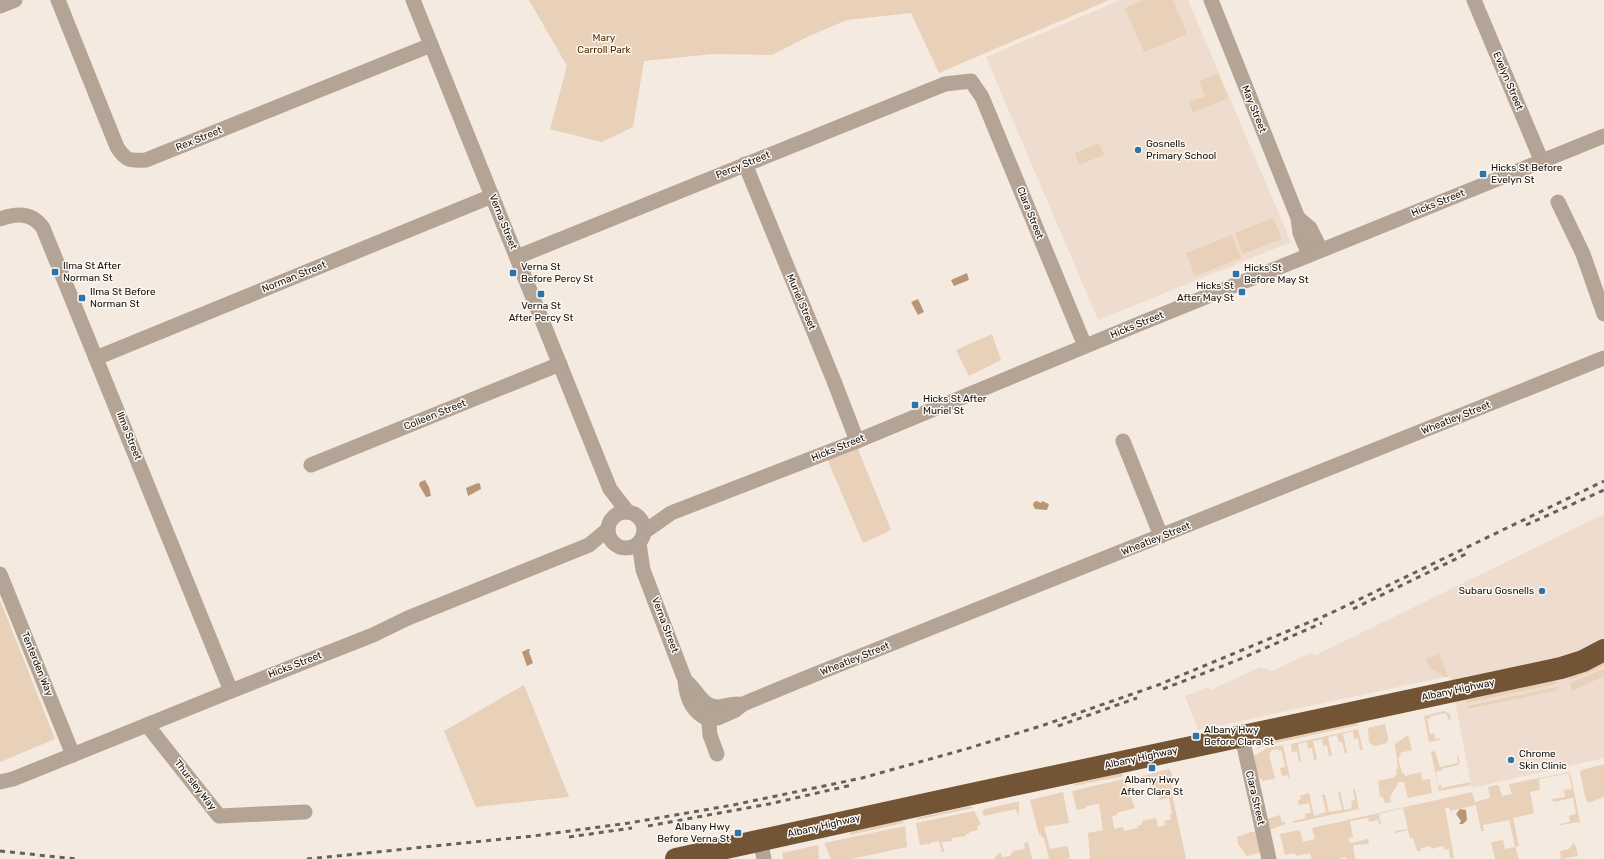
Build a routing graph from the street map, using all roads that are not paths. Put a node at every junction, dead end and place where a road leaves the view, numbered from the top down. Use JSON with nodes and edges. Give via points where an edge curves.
{"nodes":[{"id":1,"x":15,"y":0,"type":"edge"},
{"id":2,"x":58,"y":0,"type":"edge"},
{"id":3,"x":413,"y":0,"type":"edge"},
{"id":4,"x":1210,"y":0,"type":"edge"},
{"id":5,"x":1474,"y":0,"type":"edge"},
{"id":6,"x":0,"y":6,"type":"edge"},
{"id":7,"x":431,"y":45,"type":"junction"},
{"id":8,"x":971,"y":81,"type":"joint"},
{"id":9,"x":1604,"y":136,"type":"edge"},
{"id":10,"x":1542,"y":162,"type":"junction"},
{"id":11,"x":745,"y":164,"type":"junction"},
{"id":12,"x":492,"y":196,"type":"junction"},
{"id":13,"x":1558,"y":202,"type":"dead end"},
{"id":14,"x":0,"y":219,"type":"edge"},
{"id":15,"x":1315,"y":253,"type":"junction"},
{"id":16,"x":517,"y":258,"type":"junction"},
{"id":17,"x":1604,"y":314,"type":"edge"},
{"id":18,"x":1085,"y":346,"type":"junction"},
{"id":19,"x":96,"y":358,"type":"junction"},
{"id":20,"x":1604,"y":358,"type":"edge"},
{"id":21,"x":560,"y":364,"type":"junction"},
{"id":22,"x":857,"y":440,"type":"junction"},
{"id":23,"x":1124,"y":441,"type":"dead end"},
{"id":24,"x":311,"y":465,"type":"dead end"},
{"id":25,"x":610,"y":489,"type":"junction"},
{"id":26,"x":631,"y":513,"type":"junction"},
{"id":27,"x":671,"y":513,"type":"junction"},
{"id":28,"x":609,"y":525,"type":"junction"},
{"id":29,"x":1161,"y":536,"type":"junction"},
{"id":30,"x":642,"y":538,"type":"junction"},
{"id":31,"x":588,"y":545,"type":"junction"},
{"id":32,"x":618,"y":546,"type":"junction"},
{"id":33,"x":643,"y":570,"type":"junction"},
{"id":34,"x":0,"y":574,"type":"edge"},
{"id":35,"x":1604,"y":650,"type":"edge"},
{"id":36,"x":230,"y":690,"type":"junction"},
{"id":37,"x":708,"y":712,"type":"junction"},
{"id":38,"x":147,"y":725,"type":"junction"},
{"id":39,"x":1242,"y":736,"type":"junction"},
{"id":40,"x":717,"y":754,"type":"dead end"},
{"id":41,"x":74,"y":755,"type":"junction"},
{"id":42,"x":0,"y":782,"type":"edge"},
{"id":43,"x":305,"y":812,"type":"dead end"},
{"id":44,"x":762,"y":850,"type":"edge"},
{"id":45,"x":676,"y":859,"type":"edge"},
{"id":46,"x":1269,"y":859,"type":"edge"}],
"edges":[{"from":1,"to":6,"type":"street"},
{"from":2,"to":7,"type":"street","name":"Rex Street","via":[[118,147],[123,157],[135,161],[146,160]]},
{"from":3,"to":7,"type":"street","name":"Verna Street"},
{"from":4,"to":15,"type":"street","name":"May Street","via":[[1298,218],[1300,233]]},
{"from":5,"to":10,"type":"street","name":"Evelyn Street"},
{"from":7,"to":12,"type":"street","name":"Verna Street"},
{"from":8,"to":11,"type":"street","name":"Percy Street","via":[[946,84]]},
{"from":8,"to":18,"type":"street","name":"Clara Street","via":[[982,97]]},
{"from":9,"to":10,"type":"street","name":"Hicks Street"},
{"from":10,"to":15,"type":"street","name":"Hicks Street"},
{"from":11,"to":16,"type":"street","name":"Percy Street"},
{"from":11,"to":22,"type":"street","name":"Muriel Street"},
{"from":12,"to":16,"type":"street","name":"Verna Street"},
{"from":12,"to":19,"type":"street","name":"Norman Street"},
{"from":13,"to":17,"type":"street","via":[[1583,254]]},
{"from":14,"to":19,"type":"street","name":"Ilma Street","via":[[12,215],[26,215],[43,228]]},
{"from":15,"to":18,"type":"street","name":"Hicks Street"},
{"from":16,"to":21,"type":"street","name":"Verna Street"},
{"from":18,"to":22,"type":"street","name":"Hicks Street"},
{"from":19,"to":36,"type":"street","name":"Ilma Street"},
{"from":20,"to":29,"type":"street","name":"Wheatley Street"},
{"from":21,"to":24,"type":"street","name":"Colleen Street"},
{"from":21,"to":25,"type":"street","name":"Verna Street"},
{"from":22,"to":27,"type":"street","name":"Hicks Street"},
{"from":23,"to":29,"type":"street"},
{"from":25,"to":26,"type":"street","name":"Verna Street"},
{"from":25,"to":28,"type":"street","name":"Verna Street"},
{"from":26,"to":27,"type":"street","name":"Hicks Street"},
{"from":26,"to":28,"type":"street","via":[[621,512]]},
{"from":26,"to":30,"type":"street","via":[[643,522]]},
{"from":27,"to":30,"type":"street","name":"Hicks Street"},
{"from":28,"to":31,"type":"street","name":"Hicks Street"},
{"from":28,"to":32,"type":"street","via":[[608,535]]},
{"from":29,"to":37,"type":"street","name":"Wheatley Street","via":[[744,704],[718,718]]},
{"from":30,"to":32,"type":"street","via":[[631,548]]},
{"from":30,"to":33,"type":"street","name":"Verna Street"},
{"from":31,"to":32,"type":"street","name":"Hicks Street"},
{"from":31,"to":36,"type":"street","name":"Hicks Street","via":[[373,635]]},
{"from":32,"to":33,"type":"street","name":"Verna Street"},
{"from":33,"to":37,"type":"street","name":"Verna Street","via":[[693,707],[700,716]]},
{"from":34,"to":41,"type":"street","name":"Tenterden Way"},
{"from":35,"to":39,"type":"highway","name":"Albany Highway","via":[[1583,661],[1561,668]]},
{"from":36,"to":38,"type":"street","name":"Hicks Street"},
{"from":37,"to":40,"type":"street","via":[[710,735]]},
{"from":38,"to":41,"type":"street","name":"Hicks Street"},
{"from":38,"to":43,"type":"street","name":"Thursley Way","via":[[219,816]]},
{"from":39,"to":44,"type":"highway","name":"Albany Highway","via":[[945,799]]},
{"from":39,"to":46,"type":"street","name":"Clara Street"},
{"from":41,"to":42,"type":"street","name":"Hicks Street"},
{"from":44,"to":45,"type":"highway","name":"Albany Highway"}]}
